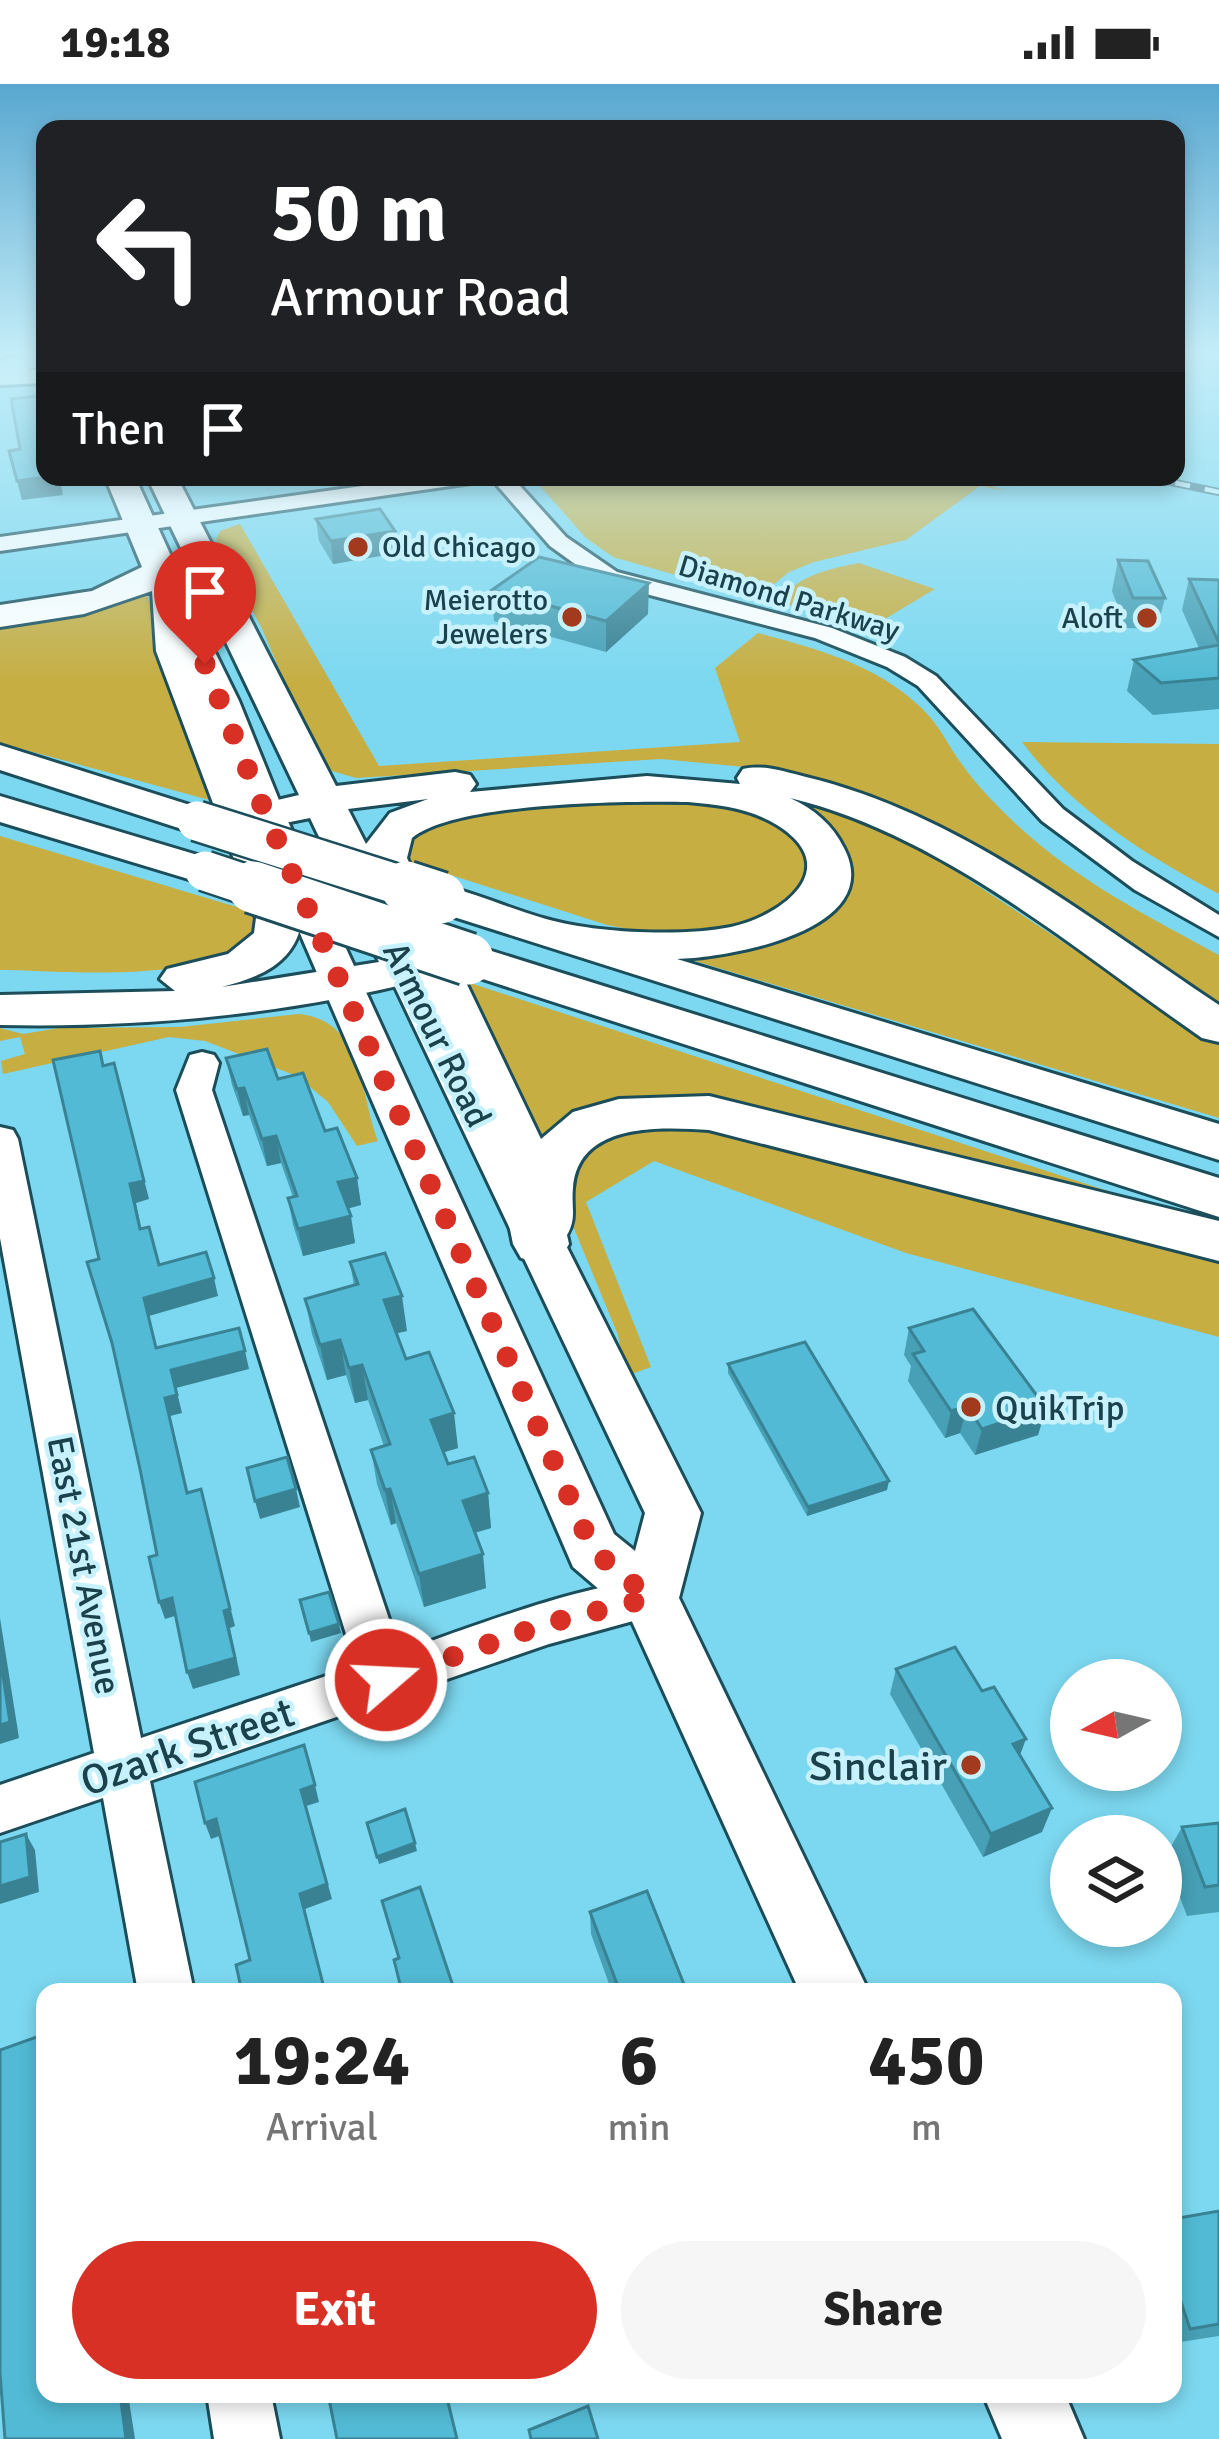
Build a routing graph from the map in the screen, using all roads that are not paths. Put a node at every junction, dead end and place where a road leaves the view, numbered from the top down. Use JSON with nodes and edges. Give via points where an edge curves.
{"nodes":[{"id":1,"x":124,"y":486,"type":"edge"},
{"id":2,"x":167,"y":486,"type":"edge"},
{"id":3,"x":411,"y":486,"type":"edge"},
{"id":4,"x":478,"y":486,"type":"edge"},
{"id":5,"x":506,"y":486,"type":"edge"},
{"id":6,"x":537,"y":486,"type":"edge"},
{"id":7,"x":185,"y":520,"type":"junction"},
{"id":8,"x":142,"y":527,"type":"junction"},
{"id":9,"x":0,"y":544,"type":"edge"},
{"id":10,"x":164,"y":580,"type":"junction"},
{"id":11,"x":0,"y":616,"type":"edge"},
{"id":12,"x":0,"y":757,"type":"edge"},
{"id":13,"x":323,"y":802,"type":"junction"},
{"id":14,"x":0,"y":809,"type":"edge"},
{"id":15,"x":266,"y":815,"type":"junction"},
{"id":16,"x":0,"y":825,"type":"edge"},
{"id":17,"x":116,"y":846,"type":"junction"},
{"id":18,"x":1219,"y":896,"type":"edge"},
{"id":19,"x":1219,"y":928,"type":"edge"},
{"id":20,"x":545,"y":934,"type":"junction"},
{"id":21,"x":406,"y":970,"type":"junction"},
{"id":22,"x":0,"y":981,"type":"edge"},
{"id":23,"x":351,"y":1004,"type":"junction"},
{"id":24,"x":0,"y":1010,"type":"edge"},
{"id":25,"x":1219,"y":1027,"type":"edge"},
{"id":26,"x":202,"y":1063,"type":"dead end"},
{"id":27,"x":0,"y":1139,"type":"edge"},
{"id":28,"x":1219,"y":1142,"type":"edge"},
{"id":29,"x":1219,"y":1198,"type":"edge"},
{"id":30,"x":1219,"y":1241,"type":"edge"},
{"id":31,"x":549,"y":1262,"type":"junction"},
{"id":32,"x":650,"y":1598,"type":"junction"},
{"id":33,"x":386,"y":1680,"type":"junction"},
{"id":34,"x":125,"y":1766,"type":"junction"},
{"id":35,"x":0,"y":1809,"type":"edge"},
{"id":36,"x":164,"y":1983,"type":"edge"},
{"id":37,"x":831,"y":1983,"type":"edge"},
{"id":38,"x":241,"y":2403,"type":"edge"},
{"id":39,"x":1027,"y":2403,"type":"edge"},
{"id":40,"x":247,"y":2439,"type":"edge"},
{"id":41,"x":1044,"y":2439,"type":"edge"}],
"edges":[{"from":1,"to":8,"type":"highway","name":"Armour Road"},
{"from":2,"to":7,"type":"highway","name":"Armour Road"},
{"from":3,"to":7,"type":"street"},
{"from":4,"to":7,"type":"street","via":[[221,522]]},
{"from":5,"to":19,"type":"street","name":"Diamond Parkway","via":[[594,571],[868,650],[926,681],[1052,815]]},
{"from":6,"to":18,"type":"street","name":"Diamond Parkway","via":[[617,562],[836,624],[928,662],[984,702],[1082,812]]},
{"from":7,"to":8,"type":"street"},
{"from":7,"to":13,"type":"highway","name":"Armour Road"},
{"from":8,"to":9,"type":"street"},
{"from":8,"to":10,"type":"highway","name":"Armour Road"},
{"from":10,"to":11,"type":"highway","via":[[99,602]]},
{"from":10,"to":15,"type":"main road","name":"Armour Road"},
{"from":10,"to":22,"type":"highway","via":[[174,650],[280,928],[257,956],[217,975]]},
{"from":12,"to":20,"type":"highway","bridge":true},
{"from":13,"to":15,"type":"highway"},
{"from":13,"to":21,"type":"highway","name":"Armour Road"},
{"from":13,"to":25,"type":"highway","via":[[642,769],[724,774],[818,793],[937,841]]},
{"from":14,"to":17,"type":"highway"},
{"from":15,"to":23,"type":"main road","name":"Armour Road"},
{"from":16,"to":17,"type":"highway"},
{"from":17,"to":29,"type":"highway","bridge":true},
{"from":20,"to":28,"type":"highway"},
{"from":20,"to":31,"type":"highway","via":[[695,945],[759,935],[813,905],[829,863],[816,836],[792,815],[699,789],[446,807],[396,829],[385,858],[523,1156]]},
{"from":21,"to":23,"type":"highway"},
{"from":21,"to":31,"type":"main road","name":"Armour Road"},
{"from":23,"to":24,"type":"highway","via":[[243,999],[148,1010]]},
{"from":23,"to":32,"type":"main road","name":"Armour Road","via":[[593,1550]]},
{"from":26,"to":33,"type":"street","via":[[194,1090]]},
{"from":27,"to":34,"type":"street","name":"East 21st Avenue"},
{"from":30,"to":31,"type":"highway","via":[[709,1113],[656,1107],[603,1118],[563,1146],[550,1166],[544,1205]]},
{"from":31,"to":32,"type":"main road","name":"Armour Road","via":[[673,1513]]},
{"from":32,"to":33,"type":"street","name":"Ozark Street","via":[[549,1623]]},
{"from":32,"to":37,"type":"main road","name":"Armour Road"},
{"from":33,"to":34,"type":"street","name":"Ozark Street"},
{"from":34,"to":35,"type":"street","name":"Ozark Street"},
{"from":34,"to":36,"type":"street","name":"East 21st Avenue"},
{"from":38,"to":40,"type":"street"},
{"from":39,"to":41,"type":"main road"}]}
